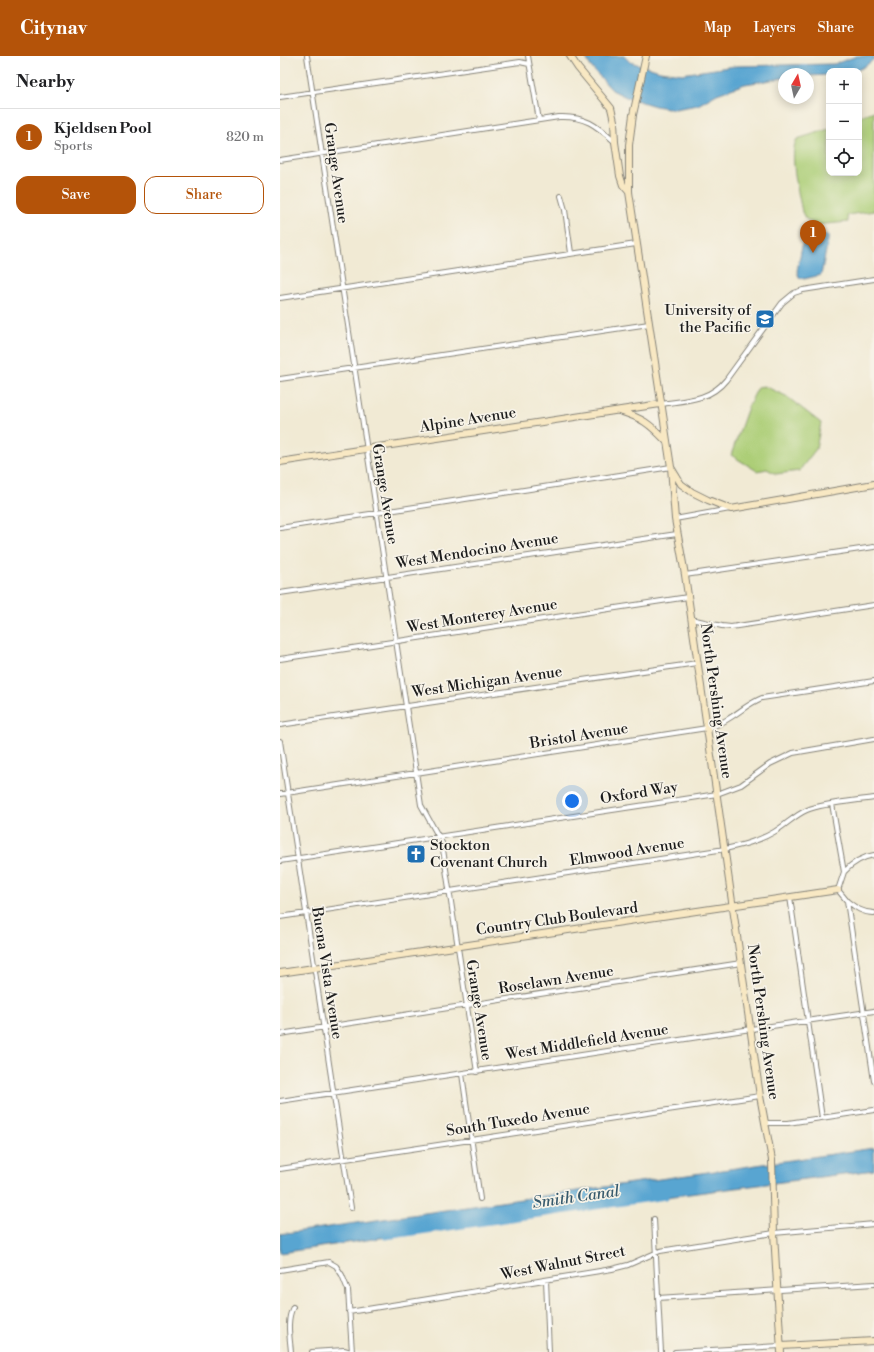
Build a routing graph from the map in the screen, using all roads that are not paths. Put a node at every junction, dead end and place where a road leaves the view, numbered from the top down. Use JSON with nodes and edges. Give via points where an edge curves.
{"nodes":[{"id":1,"x":307,"y":56,"type":"edge"},
{"id":2,"x":528,"y":56,"type":"edge"},
{"id":3,"x":570,"y":56,"type":"edge"},
{"id":4,"x":646,"y":56,"type":"edge"},
{"id":5,"x":529,"y":64,"type":"junction"},
{"id":6,"x":312,"y":92,"type":"junction"},
{"id":7,"x":280,"y":97,"type":"edge"},
{"id":8,"x":538,"y":120,"type":"junction"},
{"id":9,"x":615,"y":142,"type":"junction"},
{"id":10,"x":321,"y":153,"type":"junction"},
{"id":11,"x":280,"y":160,"type":"edge"},
{"id":12,"x":629,"y":192,"type":"junction"},
{"id":13,"x":561,"y":196,"type":"dead end"},
{"id":14,"x":636,"y":244,"type":"junction"},
{"id":15,"x":571,"y":253,"type":"junction"},
{"id":16,"x":874,"y":280,"type":"edge"},
{"id":17,"x":342,"y":288,"type":"junction"},
{"id":18,"x":280,"y":298,"type":"edge"},
{"id":19,"x":649,"y":324,"type":"junction"},
{"id":20,"x":353,"y":368,"type":"junction"},
{"id":21,"x":280,"y":379,"type":"edge"},
{"id":22,"x":660,"y":404,"type":"junction"},
{"id":23,"x":618,"y":410,"type":"junction"},
{"id":24,"x":666,"y":441,"type":"junction"},
{"id":25,"x":366,"y":449,"type":"junction"},
{"id":26,"x":280,"y":462,"type":"edge"},
{"id":27,"x":671,"y":467,"type":"junction"},
{"id":28,"x":874,"y":484,"type":"edge"},
{"id":29,"x":731,"y":509,"type":"junction"},
{"id":30,"x":376,"y":513,"type":"junction"},
{"id":31,"x":675,"y":519,"type":"junction"},
{"id":32,"x":280,"y":528,"type":"edge"},
{"id":33,"x":677,"y":534,"type":"junction"},
{"id":34,"x":874,"y":547,"type":"edge"},
{"id":35,"x":685,"y":575,"type":"junction"},
{"id":36,"x":386,"y":577,"type":"junction"},
{"id":37,"x":280,"y":593,"type":"edge"},
{"id":38,"x":688,"y":597,"type":"junction"},
{"id":39,"x":874,"y":605,"type":"edge"},
{"id":40,"x":691,"y":619,"type":"junction"},
{"id":41,"x":395,"y":642,"type":"junction"},
{"id":42,"x":280,"y":659,"type":"edge"},
{"id":43,"x":697,"y":662,"type":"junction"},
{"id":44,"x":874,"y":681,"type":"edge"},
{"id":45,"x":405,"y":706,"type":"junction"},
{"id":46,"x":280,"y":725,"type":"edge"},
{"id":47,"x":707,"y":728,"type":"junction"},
{"id":48,"x":874,"y":740,"type":"edge"},
{"id":49,"x":280,"y":741,"type":"edge"},
{"id":50,"x":416,"y":773,"type":"junction"},
{"id":51,"x":288,"y":793,"type":"junction"},
{"id":52,"x":280,"y":794,"type":"edge"},
{"id":53,"x":717,"y":794,"type":"junction"},
{"id":54,"x":874,"y":798,"type":"edge"},
{"id":55,"x":832,"y":804,"type":"junction"},
{"id":56,"x":438,"y":836,"type":"junction"},
{"id":57,"x":725,"y":849,"type":"junction"},
{"id":58,"x":874,"y":855,"type":"edge"},
{"id":59,"x":298,"y":858,"type":"junction"},
{"id":60,"x":280,"y":861,"type":"edge"},
{"id":61,"x":844,"y":872,"type":"junction"},
{"id":62,"x":838,"y":890,"type":"junction"},
{"id":63,"x":449,"y":892,"type":"junction"},
{"id":64,"x":790,"y":897,"type":"junction"},
{"id":65,"x":847,"y":901,"type":"junction"},
{"id":66,"x":733,"y":906,"type":"junction"},
{"id":67,"x":306,"y":913,"type":"junction"},
{"id":68,"x":874,"y":913,"type":"edge"},
{"id":69,"x":280,"y":917,"type":"edge"},
{"id":70,"x":458,"y":947,"type":"junction"},
{"id":71,"x":741,"y":963,"type":"junction"},
{"id":72,"x":315,"y":968,"type":"junction"},
{"id":73,"x":280,"y":973,"type":"edge"},
{"id":74,"x":467,"y":1006,"type":"junction"},
{"id":75,"x":874,"y":1011,"type":"edge"},
{"id":76,"x":864,"y":1013,"type":"junction"},
{"id":77,"x":808,"y":1021,"type":"junction"},
{"id":78,"x":324,"y":1028,"type":"junction"},
{"id":79,"x":751,"y":1029,"type":"junction"},
{"id":80,"x":280,"y":1034,"type":"edge"},
{"id":81,"x":477,"y":1072,"type":"junction"},
{"id":82,"x":462,"y":1074,"type":"junction"},
{"id":83,"x":874,"y":1080,"type":"edge"},
{"id":84,"x":334,"y":1093,"type":"junction"},
{"id":85,"x":760,"y":1096,"type":"junction"},
{"id":86,"x":280,"y":1102,"type":"edge"},
{"id":87,"x":874,"y":1110,"type":"edge"},
{"id":88,"x":822,"y":1118,"type":"junction"},
{"id":89,"x":765,"y":1123,"type":"junction"},
{"id":90,"x":471,"y":1139,"type":"junction"},
{"id":91,"x":344,"y":1159,"type":"junction"},
{"id":92,"x":280,"y":1169,"type":"edge"},
{"id":93,"x":480,"y":1199,"type":"dead end"},
{"id":94,"x":351,"y":1208,"type":"dead end"},
{"id":95,"x":654,"y":1219,"type":"dead end"},
{"id":96,"x":874,"y":1224,"type":"edge"},
{"id":97,"x":774,"y":1233,"type":"junction"},
{"id":98,"x":655,"y":1252,"type":"junction"},
{"id":99,"x":280,"y":1270,"type":"edge"},
{"id":100,"x":546,"y":1280,"type":"junction"},
{"id":101,"x":874,"y":1284,"type":"edge"},
{"id":102,"x":778,"y":1290,"type":"junction"},
{"id":103,"x":658,"y":1298,"type":"junction"},
{"id":104,"x":293,"y":1308,"type":"dead end"},
{"id":105,"x":350,"y":1312,"type":"junction"},
{"id":106,"x":874,"y":1341,"type":"edge"},
{"id":107,"x":781,"y":1349,"type":"edge"},
{"id":108,"x":291,"y":1352,"type":"edge"},
{"id":109,"x":312,"y":1352,"type":"edge"},
{"id":110,"x":351,"y":1352,"type":"edge"},
{"id":111,"x":549,"y":1352,"type":"edge"},
{"id":112,"x":661,"y":1352,"type":"edge"},
{"id":113,"x":675,"y":1352,"type":"edge"}],
"edges":[{"from":1,"to":6,"type":"street","name":"Grange Avenue"},
{"from":2,"to":5,"type":"street"},
{"from":3,"to":9,"type":"street","via":[[610,108],[614,121]]},
{"from":4,"to":12,"type":"street","name":"North Pershing Avenue","via":[[628,152]]},
{"from":5,"to":6,"type":"street","via":[[520,62]]},
{"from":5,"to":8,"type":"street"},
{"from":6,"to":7,"type":"street"},
{"from":6,"to":10,"type":"street","name":"Grange Avenue"},
{"from":8,"to":9,"type":"street","via":[[568,116],[583,119]]},
{"from":8,"to":10,"type":"street"},
{"from":9,"to":12,"type":"street","via":[[620,176]]},
{"from":10,"to":11,"type":"street"},
{"from":10,"to":17,"type":"street","name":"Grange Avenue"},
{"from":12,"to":14,"type":"street","name":"North Pershing Avenue"},
{"from":13,"to":15,"type":"street"},
{"from":14,"to":15,"type":"street"},
{"from":14,"to":19,"type":"street","name":"North Pershing Avenue"},
{"from":15,"to":17,"type":"street"},
{"from":16,"to":22,"type":"street","via":[[794,293],[782,303],[716,390],[701,397]]},
{"from":17,"to":18,"type":"street"},
{"from":17,"to":20,"type":"street","name":"Grange Avenue"},
{"from":19,"to":20,"type":"street"},
{"from":19,"to":22,"type":"street","name":"North Pershing Avenue"},
{"from":20,"to":21,"type":"street"},
{"from":20,"to":25,"type":"street","name":"Grange Avenue"},
{"from":22,"to":23,"type":"street","name":"Alpine Avenue"},
{"from":22,"to":24,"type":"street","name":"North Pershing Avenue"},
{"from":23,"to":24,"type":"street","via":[[646,421]]},
{"from":23,"to":25,"type":"street","name":"Alpine Avenue"},
{"from":24,"to":27,"type":"street","name":"North Pershing Avenue"},
{"from":25,"to":26,"type":"street","name":"Alpine Avenue"},
{"from":25,"to":30,"type":"street","name":"Grange Avenue"},
{"from":27,"to":29,"type":"street","via":[[681,484],[692,492]]},
{"from":27,"to":30,"type":"street"},
{"from":27,"to":31,"type":"street","name":"North Pershing Avenue"},
{"from":28,"to":29,"type":"street"},
{"from":29,"to":31,"type":"street"},
{"from":30,"to":32,"type":"street"},
{"from":30,"to":36,"type":"street","name":"Grange Avenue"},
{"from":31,"to":33,"type":"street","name":"North Pershing Avenue"},
{"from":33,"to":35,"type":"street","name":"North Pershing Avenue"},
{"from":33,"to":36,"type":"street","name":"West Mendocino Avenue"},
{"from":34,"to":35,"type":"street"},
{"from":35,"to":38,"type":"street","name":"North Pershing Avenue"},
{"from":36,"to":37,"type":"street","name":"West Mendocino Avenue"},
{"from":36,"to":41,"type":"street","name":"Grange Avenue"},
{"from":38,"to":40,"type":"street","name":"North Pershing Avenue"},
{"from":38,"to":41,"type":"street","name":"West Monterey Avenue"},
{"from":39,"to":40,"type":"street","via":[[731,627]]},
{"from":40,"to":43,"type":"street","name":"North Pershing Avenue"},
{"from":41,"to":42,"type":"street","name":"West Monterey Avenue"},
{"from":41,"to":45,"type":"street","name":"Grange Avenue"},
{"from":43,"to":45,"type":"street","name":"West Michigan Avenue"},
{"from":43,"to":47,"type":"street","name":"North Pershing Avenue"},
{"from":44,"to":47,"type":"street","name":"Bristol Avenue","via":[[762,698],[747,705],[729,719]]},
{"from":45,"to":46,"type":"street","name":"West Michigan Avenue"},
{"from":45,"to":50,"type":"street","name":"Grange Avenue"},
{"from":47,"to":50,"type":"street","name":"Bristol Avenue"},
{"from":47,"to":53,"type":"street","name":"North Pershing Avenue"},
{"from":48,"to":53,"type":"street","name":"Oxford Way","via":[[793,753],[770,764],[741,785]]},
{"from":49,"to":51,"type":"street","name":"Buena Vista Avenue"},
{"from":50,"to":51,"type":"street","name":"Bristol Avenue"},
{"from":50,"to":56,"type":"street","name":"Grange Avenue","via":[[420,805]]},
{"from":51,"to":52,"type":"street","name":"Bristol Avenue"},
{"from":51,"to":59,"type":"street","name":"Buena Vista Avenue"},
{"from":53,"to":56,"type":"street","name":"Oxford Way"},
{"from":53,"to":57,"type":"street","name":"North Pershing Avenue"},
{"from":54,"to":55,"type":"street","name":"Elmwood Avenue"},
{"from":55,"to":57,"type":"street","name":"Elmwood Avenue","via":[[808,809],[766,837]]},
{"from":55,"to":61,"type":"street"},
{"from":56,"to":59,"type":"street","name":"Oxford Way"},
{"from":56,"to":63,"type":"street","name":"Grange Avenue","via":[[442,842]]},
{"from":57,"to":63,"type":"street","name":"Elmwood Avenue"},
{"from":57,"to":66,"type":"street","name":"North Pershing Avenue"},
{"from":58,"to":61,"type":"street","via":[[858,860]]},
{"from":59,"to":60,"type":"street","name":"Oxford Way"},
{"from":59,"to":67,"type":"street","name":"Buena Vista Avenue"},
{"from":61,"to":62,"type":"street"},
{"from":62,"to":64,"type":"street","name":"Country Club Boulevard"},
{"from":62,"to":65,"type":"street"},
{"from":63,"to":67,"type":"street","name":"Elmwood Avenue"},
{"from":63,"to":70,"type":"street","name":"Grange Avenue"},
{"from":64,"to":66,"type":"street","name":"Country Club Boulevard"},
{"from":64,"to":77,"type":"street"},
{"from":65,"to":68,"type":"street","via":[[856,909]]},
{"from":65,"to":76,"type":"street"},
{"from":66,"to":70,"type":"street","name":"Country Club Boulevard"},
{"from":66,"to":71,"type":"street","name":"North Pershing Avenue"},
{"from":67,"to":69,"type":"street","name":"Elmwood Avenue"},
{"from":67,"to":72,"type":"street","name":"Buena Vista Avenue"},
{"from":70,"to":72,"type":"street","name":"Country Club Boulevard"},
{"from":70,"to":74,"type":"street","name":"Grange Avenue"},
{"from":71,"to":74,"type":"street","name":"Roselawn Avenue"},
{"from":71,"to":79,"type":"street","name":"North Pershing Avenue"},
{"from":72,"to":73,"type":"street","name":"Country Club Boulevard"},
{"from":72,"to":78,"type":"street","name":"Buena Vista Avenue"},
{"from":74,"to":78,"type":"street","name":"Roselawn Avenue"},
{"from":74,"to":81,"type":"street","name":"Grange Avenue"},
{"from":75,"to":76,"type":"street","name":"West Middlefield Avenue"},
{"from":76,"to":77,"type":"street","name":"West Middlefield Avenue"},
{"from":76,"to":83,"type":"street"},
{"from":77,"to":79,"type":"street","name":"West Middlefield Avenue"},
{"from":77,"to":88,"type":"street"},
{"from":78,"to":80,"type":"street","name":"Roselawn Avenue"},
{"from":78,"to":84,"type":"street","name":"Buena Vista Avenue"},
{"from":79,"to":81,"type":"street","name":"West Middlefield Avenue"},
{"from":79,"to":85,"type":"street","name":"North Pershing Avenue"},
{"from":81,"to":82,"type":"street","name":"West Middlefield Avenue"},
{"from":82,"to":84,"type":"street","name":"West Middlefield Avenue"},
{"from":82,"to":90,"type":"street","name":"Grange Avenue"},
{"from":84,"to":86,"type":"street","name":"West Middlefield Avenue"},
{"from":84,"to":91,"type":"street","name":"Buena Vista Avenue"},
{"from":85,"to":89,"type":"street","name":"North Pershing Avenue"},
{"from":85,"to":90,"type":"street","name":"South Tuxedo Avenue"},
{"from":87,"to":88,"type":"street"},
{"from":88,"to":89,"type":"street","via":[[788,1123]]},
{"from":89,"to":97,"type":"street","name":"North Pershing Avenue","via":[[772,1160]]},
{"from":90,"to":91,"type":"street","name":"South Tuxedo Avenue"},
{"from":90,"to":93,"type":"street","name":"Grange Avenue"},
{"from":91,"to":92,"type":"street","name":"South Tuxedo Avenue"},
{"from":91,"to":94,"type":"street","name":"Buena Vista Avenue"},
{"from":95,"to":98,"type":"street"},
{"from":96,"to":97,"type":"street","name":"West Walnut Street"},
{"from":97,"to":98,"type":"street","name":"West Walnut Street"},
{"from":97,"to":102,"type":"street","name":"North Pershing Avenue"},
{"from":98,"to":100,"type":"street","name":"West Walnut Street","via":[[628,1265]]},
{"from":98,"to":103,"type":"street"},
{"from":99,"to":105,"type":"street","via":[[329,1262],[334,1264],[348,1290]]},
{"from":100,"to":105,"type":"street","name":"West Walnut Street"},
{"from":100,"to":111,"type":"street"},
{"from":101,"to":102,"type":"street"},
{"from":102,"to":103,"type":"street"},
{"from":102,"to":107,"type":"street","name":"North Pershing Avenue"},
{"from":103,"to":112,"type":"street"},
{"from":104,"to":108,"type":"street","via":[[289,1322]]},
{"from":105,"to":110,"type":"street"},
{"from":106,"to":107,"type":"street"},
{"from":107,"to":113,"type":"street"},
{"from":109,"to":110,"type":"street"}]}
